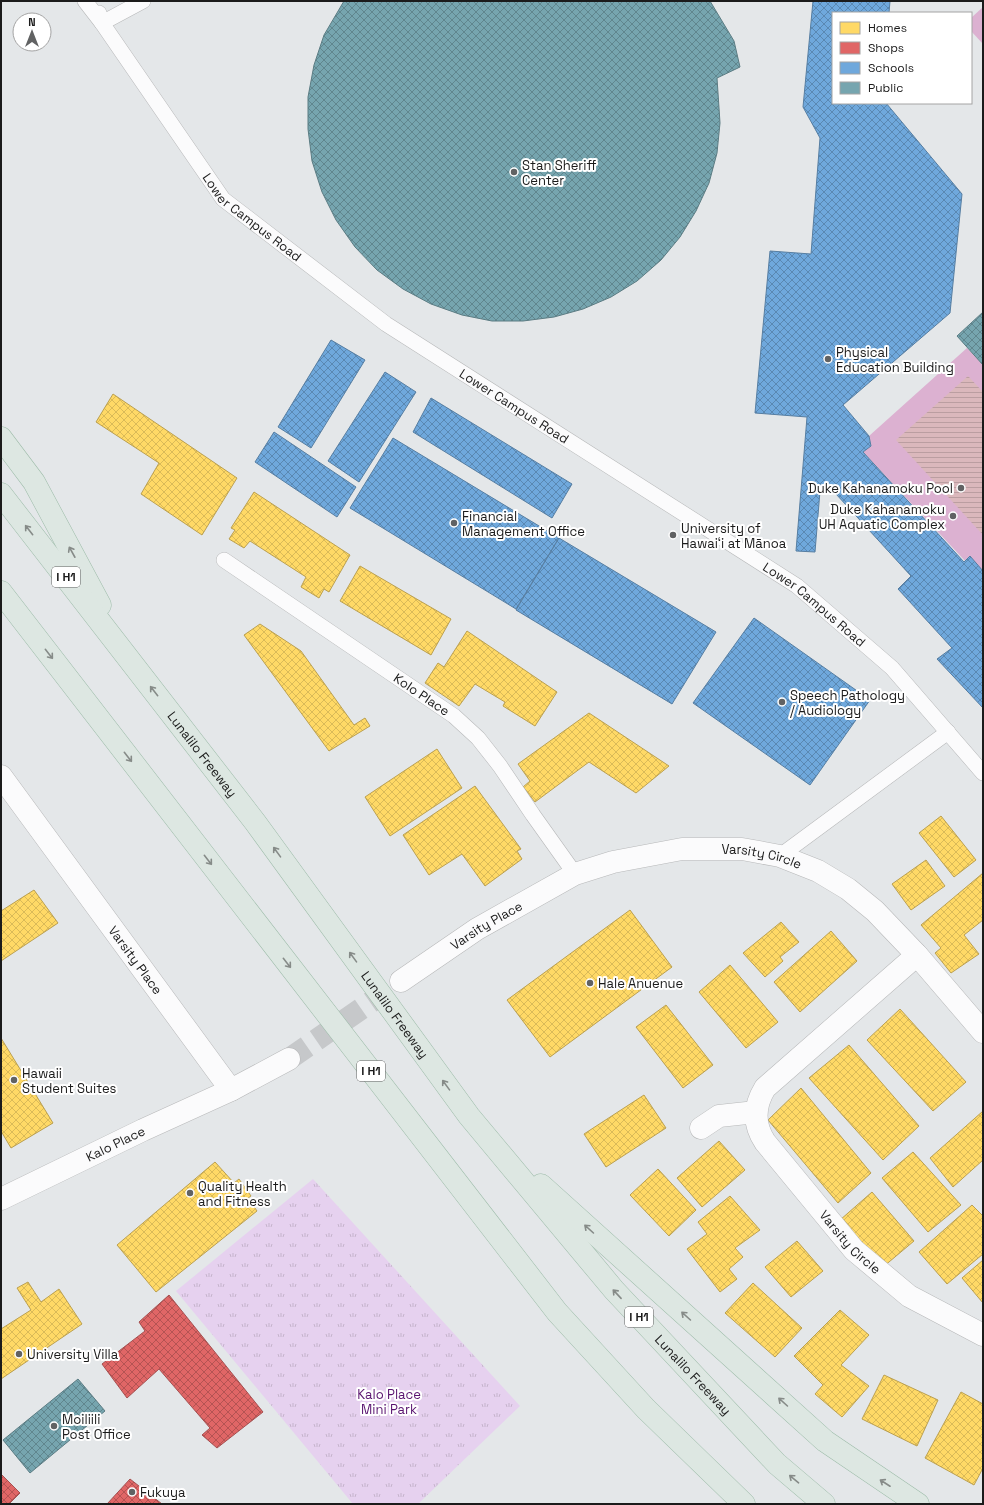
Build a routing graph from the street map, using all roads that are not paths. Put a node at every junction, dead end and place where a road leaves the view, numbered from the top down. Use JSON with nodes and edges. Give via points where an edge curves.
{"nodes":[{"id":1,"x":85,"y":1,"type":"edge"},
{"id":2,"x":97,"y":1,"type":"edge"},
{"id":3,"x":143,"y":1,"type":"edge"},
{"id":4,"x":102,"y":23,"type":"junction"},
{"id":5,"x":1,"y":438,"type":"edge"},
{"id":6,"x":1,"y":494,"type":"edge"},
{"id":7,"x":224,"y":560,"type":"dead end"},
{"id":8,"x":1,"y":592,"type":"edge"},
{"id":9,"x":130,"y":660,"type":"junction"},
{"id":10,"x":948,"y":732,"type":"junction"},
{"id":11,"x":983,"y":773,"type":"edge"},
{"id":12,"x":1,"y":776,"type":"edge"},
{"id":13,"x":780,"y":856,"type":"junction"},
{"id":14,"x":576,"y":874,"type":"junction"},
{"id":15,"x":916,"y":955,"type":"junction"},
{"id":16,"x":401,"y":981,"type":"tunnel mouth"},
{"id":17,"x":983,"y":1032,"type":"edge"},
{"id":18,"x":290,"y":1059,"type":"tunnel mouth"},
{"id":19,"x":231,"y":1090,"type":"junction"},
{"id":20,"x":756,"y":1112,"type":"junction"},
{"id":21,"x":469,"y":1116,"type":"junction"},
{"id":22,"x":701,"y":1128,"type":"dead end"},
{"id":23,"x":1,"y":1199,"type":"edge"},
{"id":24,"x":983,"y":1335,"type":"edge"},
{"id":25,"x":741,"y":1503,"type":"edge"},
{"id":26,"x":824,"y":1504,"type":"edge"},
{"id":27,"x":918,"y":1504,"type":"edge"}],
"edges":[{"from":1,"to":4,"type":"lane","name":"Lower Campus Road"},
{"from":2,"to":4,"type":"lane"},
{"from":3,"to":4,"type":"lane"},
{"from":4,"to":10,"type":"lane","name":"Lower Campus Road","via":[[223,199],[386,324],[797,586],[892,668]]},
{"from":9,"to":5,"type":"highway","one_way":true,"via":[[34,482]]},
{"from":9,"to":6,"type":"highway","name":"Lunalilo Freeway","number":"I H1","one_way":true},
{"from":7,"to":14,"type":"lane","name":"Kolo Place","via":[[458,720],[478,738],[500,766]]},
{"from":8,"to":25,"type":"highway","number":"I H1","one_way":true,"via":[[557,1312],[646,1409]]},
{"from":21,"to":9,"type":"highway","name":"Lunalilo Freeway","number":"I H1","one_way":true,"via":[[255,822]]},
{"from":10,"to":11,"type":"lane","name":"Lower Campus Road"},
{"from":10,"to":13,"type":"lane"},
{"from":12,"to":19,"type":"street","name":"Varsity Place"},
{"from":13,"to":14,"type":"street","name":"Varsity Circle","via":[[742,848],[682,850],[614,862]]},
{"from":13,"to":15,"type":"street","name":"Varsity Circle","via":[[818,871],[848,889],[875,911]]},
{"from":14,"to":16,"type":"street","name":"Varsity Place","via":[[477,929]]},
{"from":15,"to":17,"type":"street","name":"Varsity Circle"},
{"from":15,"to":20,"type":"street","name":"Varsity Circle","via":[[765,1088]]},
{"from":18,"to":19,"type":"street"},
{"from":19,"to":23,"type":"street","name":"Kalo Place"},
{"from":20,"to":22,"type":"street","via":[[719,1116]]},
{"from":20,"to":24,"type":"street","name":"Varsity Circle","via":[[758,1130],[765,1142],[854,1250],[909,1296]]},
{"from":26,"to":21,"type":"highway","name":"Lunalilo Freeway","number":"I H1","one_way":true,"via":[[777,1464],[614,1290]]},
{"from":27,"to":21,"type":"highway","one_way":true,"via":[[825,1441],[575,1216]]}]}
